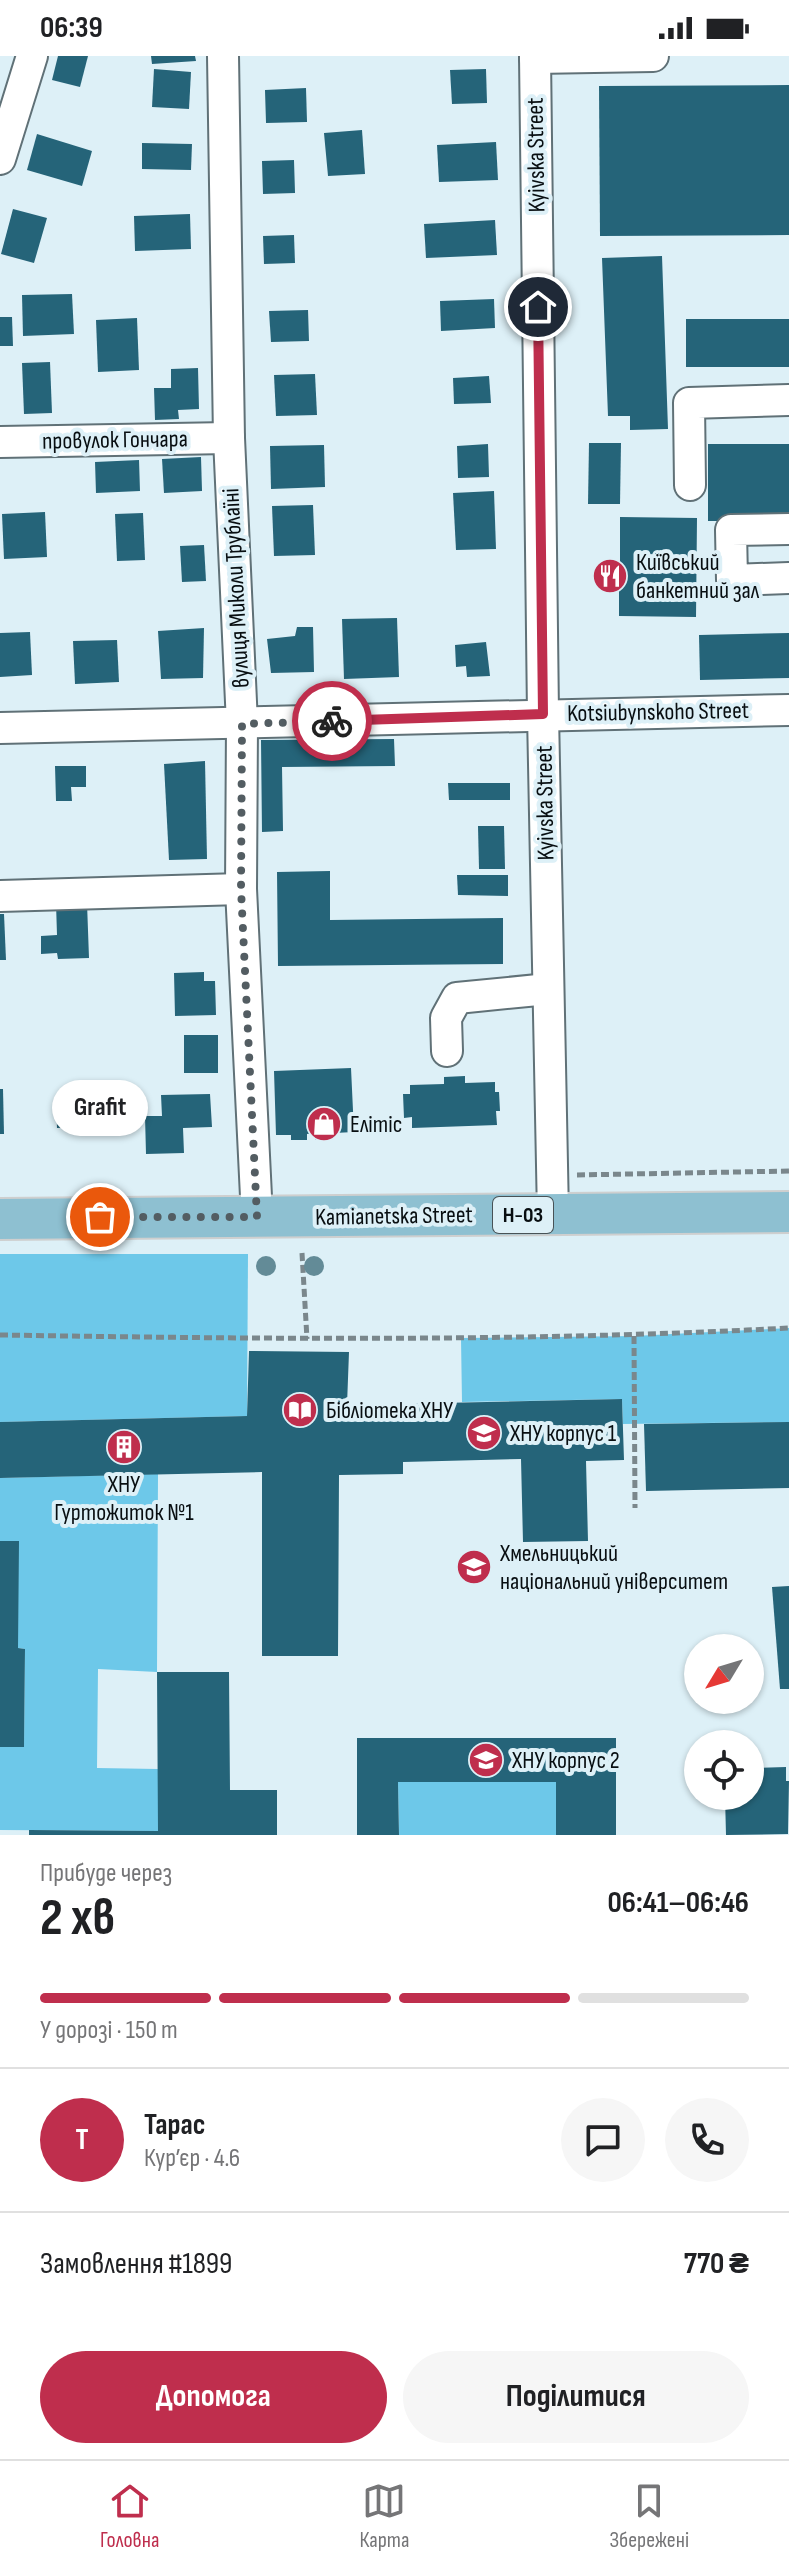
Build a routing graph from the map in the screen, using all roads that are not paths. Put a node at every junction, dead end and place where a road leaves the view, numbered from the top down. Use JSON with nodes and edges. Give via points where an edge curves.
{"nodes":[{"id":1,"x":32,"y":56,"type":"edge"},
{"id":2,"x":223,"y":56,"type":"edge"},
{"id":3,"x":592,"y":56,"type":"edge"},
{"id":4,"x":653,"y":56,"type":"edge"},
{"id":5,"x":535,"y":57,"type":"edge"},
{"id":6,"x":0,"y":159,"type":"edge"},
{"id":7,"x":789,"y":400,"type":"edge"},
{"id":8,"x":229,"y":438,"type":"junction"},
{"id":9,"x":0,"y":442,"type":"edge"},
{"id":10,"x":690,"y":485,"type":"dead end"},
{"id":11,"x":789,"y":529,"type":"edge"},
{"id":12,"x":789,"y":578,"type":"edge"},
{"id":13,"x":789,"y":710,"type":"edge"},
{"id":14,"x":543,"y":714,"type":"junction"},
{"id":15,"x":242,"y":724,"type":"junction"},
{"id":16,"x":0,"y":728,"type":"edge"},
{"id":17,"x":241,"y":889,"type":"junction"},
{"id":18,"x":0,"y":896,"type":"edge"},
{"id":19,"x":548,"y":989,"type":"junction"},
{"id":20,"x":447,"y":1051,"type":"dead end"},
{"id":21,"x":789,"y":1212,"type":"edge"},
{"id":22,"x":553,"y":1215,"type":"junction"},
{"id":23,"x":257,"y":1217,"type":"junction"},
{"id":24,"x":0,"y":1219,"type":"edge"}],
"edges":[{"from":1,"to":6,"type":"street"},
{"from":2,"to":8,"type":"street","name":"вулиця Миколи Трублаїні"},
{"from":3,"to":4,"type":"street"},
{"from":3,"to":5,"type":"street"},
{"from":5,"to":14,"type":"street","name":"Kyivska Street"},
{"from":7,"to":10,"type":"street","via":[[689,403]]},
{"from":8,"to":9,"type":"street","name":"провулок Гончара"},
{"from":8,"to":15,"type":"street","name":"вулиця Миколи Трублаїні"},
{"from":11,"to":12,"type":"street","via":[[731,530],[732,580]]},
{"from":13,"to":14,"type":"street","name":"Kotsiubynskoho Street"},
{"from":14,"to":15,"type":"street","name":"Kotsiubynskoho Street"},
{"from":14,"to":19,"type":"street","name":"Kyivska Street"},
{"from":15,"to":16,"type":"street","name":"Kotsiubynskoho Street"},
{"from":15,"to":17,"type":"street","name":"вулиця Миколи Трублаїні"},
{"from":17,"to":18,"type":"street"},
{"from":17,"to":23,"type":"street","name":"вулиця Миколи Трублаїні"},
{"from":19,"to":20,"type":"street","via":[[457,998],[446,1018]]},
{"from":19,"to":22,"type":"street","name":"Kyivska Street"},
{"from":21,"to":22,"type":"main road","name":"Kamianetska Street","number":"Н-03"},
{"from":22,"to":23,"type":"main road","name":"Kamianetska Street","number":"Н-03"},
{"from":23,"to":24,"type":"main road","name":"Kamianetska Street","number":"Н-03"}]}
